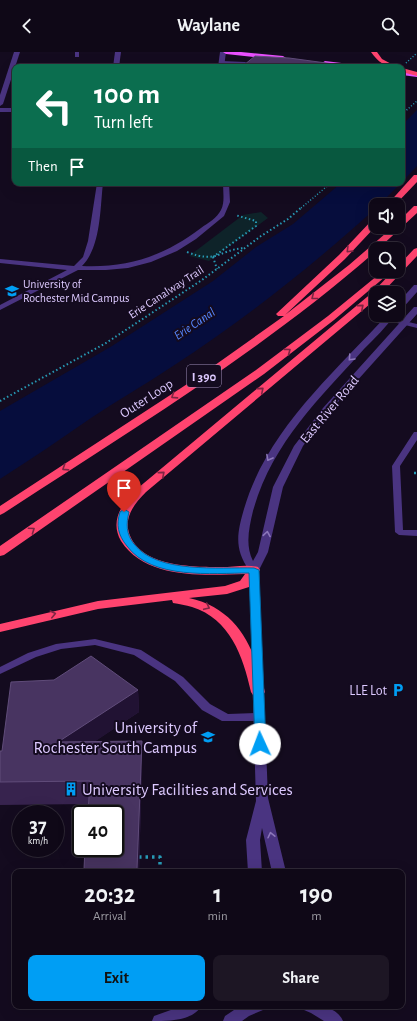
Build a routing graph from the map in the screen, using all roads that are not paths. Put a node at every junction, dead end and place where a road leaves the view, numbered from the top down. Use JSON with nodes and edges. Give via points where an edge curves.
{"nodes":[{"id":1,"x":17,"y":52,"type":"edge"},
{"id":2,"x":118,"y":52,"type":"edge"},
{"id":3,"x":224,"y":52,"type":"edge"},
{"id":4,"x":374,"y":52,"type":"edge"},
{"id":5,"x":254,"y":55,"type":"junction"},
{"id":6,"x":282,"y":58,"type":"junction"},
{"id":7,"x":290,"y":59,"type":"edge"},
{"id":8,"x":13,"y":64,"type":"edge"},
{"id":9,"x":116,"y":64,"type":"edge"},
{"id":10,"x":221,"y":64,"type":"edge"},
{"id":11,"x":245,"y":64,"type":"edge"},
{"id":12,"x":276,"y":64,"type":"edge"},
{"id":13,"x":388,"y":64,"type":"edge"},
{"id":14,"x":12,"y":67,"type":"edge"},
{"id":15,"x":405,"y":70,"type":"edge"},
{"id":16,"x":416,"y":74,"type":"edge"},
{"id":17,"x":0,"y":104,"type":"edge"},
{"id":18,"x":0,"y":110,"type":"edge"},
{"id":19,"x":12,"y":110,"type":"edge"},
{"id":20,"x":417,"y":177,"type":"edge"},
{"id":21,"x":100,"y":186,"type":"edge"},
{"id":22,"x":226,"y":186,"type":"edge"},
{"id":23,"x":398,"y":198,"type":"edge"},
{"id":24,"x":417,"y":208,"type":"edge"},
{"id":25,"x":405,"y":220,"type":"edge"},
{"id":26,"x":369,"y":229,"type":"edge"},
{"id":27,"x":390,"y":234,"type":"edge"},
{"id":28,"x":417,"y":244,"type":"edge"},
{"id":29,"x":417,"y":251,"type":"edge"},
{"id":30,"x":405,"y":255,"type":"edge"},
{"id":31,"x":0,"y":261,"type":"edge"},
{"id":32,"x":75,"y":269,"type":"junction"},
{"id":33,"x":380,"y":278,"type":"edge"},
{"id":34,"x":383,"y":286,"type":"edge"},
{"id":35,"x":417,"y":287,"type":"edge"},
{"id":36,"x":369,"y":299,"type":"edge"},
{"id":37,"x":405,"y":300,"type":"edge"},
{"id":38,"x":0,"y":308,"type":"edge"},
{"id":39,"x":417,"y":309,"type":"edge"},
{"id":40,"x":384,"y":322,"type":"edge"},
{"id":41,"x":404,"y":323,"type":"junction"},
{"id":42,"x":417,"y":326,"type":"edge"},
{"id":43,"x":242,"y":351,"type":"junction"},
{"id":44,"x":417,"y":434,"type":"edge"},
{"id":45,"x":0,"y":512,"type":"edge"},
{"id":46,"x":417,"y":533,"type":"edge"},
{"id":47,"x":0,"y":552,"type":"edge"},
{"id":48,"x":254,"y":570,"type":"junction"},
{"id":49,"x":155,"y":598,"type":"junction"},
{"id":50,"x":0,"y":628,"type":"edge"},
{"id":51,"x":0,"y":671,"type":"edge"},
{"id":52,"x":258,"y":692,"type":"junction"},
{"id":53,"x":259,"y":718,"type":"junction"},
{"id":54,"x":262,"y":798,"type":"junction"},
{"id":55,"x":254,"y":869,"type":"edge"},
{"id":56,"x":278,"y":869,"type":"edge"},
{"id":57,"x":190,"y":1009,"type":"edge"},
{"id":58,"x":248,"y":1009,"type":"edge"},
{"id":59,"x":317,"y":1009,"type":"edge"},
{"id":60,"x":159,"y":1021,"type":"edge"},
{"id":61,"x":230,"y":1021,"type":"edge"},
{"id":62,"x":336,"y":1021,"type":"edge"}],
"edges":[{"from":1,"to":8,"type":"street"},
{"from":2,"to":9,"type":"street"},
{"from":3,"to":5,"type":"main road"},
{"from":3,"to":10,"type":"street"},
{"from":4,"to":13,"type":"highway","via":[[380,60]]},
{"from":5,"to":6,"type":"main road"},
{"from":5,"to":11,"type":"lane"},
{"from":6,"to":7,"type":"main road"},
{"from":6,"to":12,"type":"lane"},
{"from":14,"to":17,"type":"street"},
{"from":15,"to":16,"type":"highway"},
{"from":18,"to":19,"type":"street"},
{"from":20,"to":23,"type":"highway"},
{"from":21,"to":32,"type":"street","via":[[89,251]]},
{"from":22,"to":32,"type":"street","via":[[227,206],[224,212],[174,250],[138,262],[104,268]]},
{"from":24,"to":25,"type":"highway","name":"Outer Loop","number":"I 390"},
{"from":26,"to":43,"type":"highway","one_way":true},
{"from":27,"to":43,"type":"highway","name":"Outer Loop","number":"I 390","one_way":true,"via":[[332,284]]},
{"from":28,"to":30,"type":"highway"},
{"from":29,"to":34,"type":"highway"},
{"from":31,"to":32,"type":"street"},
{"from":32,"to":38,"type":"street"},
{"from":47,"to":33,"type":"highway","number":"I 390","one_way":true,"via":[[260,372]]},
{"from":35,"to":37,"type":"street"},
{"from":48,"to":36,"type":"highway","one_way":true,"via":[[184,569],[147,560],[136,553],[125,538],[122,522],[124,512],[142,490]]},
{"from":39,"to":41,"type":"street","name":"East River Road"},
{"from":40,"to":48,"type":"street","name":"East River Road","one_way":true,"via":[[299,415],[266,465],[249,508],[242,541],[246,558]]},
{"from":41,"to":42,"type":"lane"},
{"from":48,"to":41,"type":"street","name":"East River Road","one_way":true,"via":[[263,552],[278,487],[298,446],[326,410]]},
{"from":43,"to":45,"type":"highway","name":"Outer Loop","number":"I 390","one_way":true},
{"from":44,"to":46,"type":"lane","via":[[396,466],[398,532]]},
{"from":48,"to":49,"type":"highway","via":[[245,584],[234,589]]},
{"from":48,"to":52,"type":"street","name":"East River Road"},
{"from":50,"to":49,"type":"highway","one_way":true,"via":[[80,609]]},
{"from":49,"to":52,"type":"highway","one_way":true,"via":[[194,603],[209,608],[221,616],[235,631],[244,647],[254,672]]},
{"from":51,"to":53,"type":"lane","via":[[32,655],[60,646],[95,642],[137,652],[179,679],[206,707],[226,718]]},
{"from":52,"to":53,"type":"street","name":"East River Road"},
{"from":53,"to":54,"type":"street","name":"East River Road"},
{"from":54,"to":55,"type":"street","name":"East River Road","via":[[253,840]]},
{"from":56,"to":54,"type":"street","name":"East River Road","one_way":true},
{"from":57,"to":60,"type":"street"},
{"from":58,"to":61,"type":"street"},
{"from":59,"to":62,"type":"street"}]}
